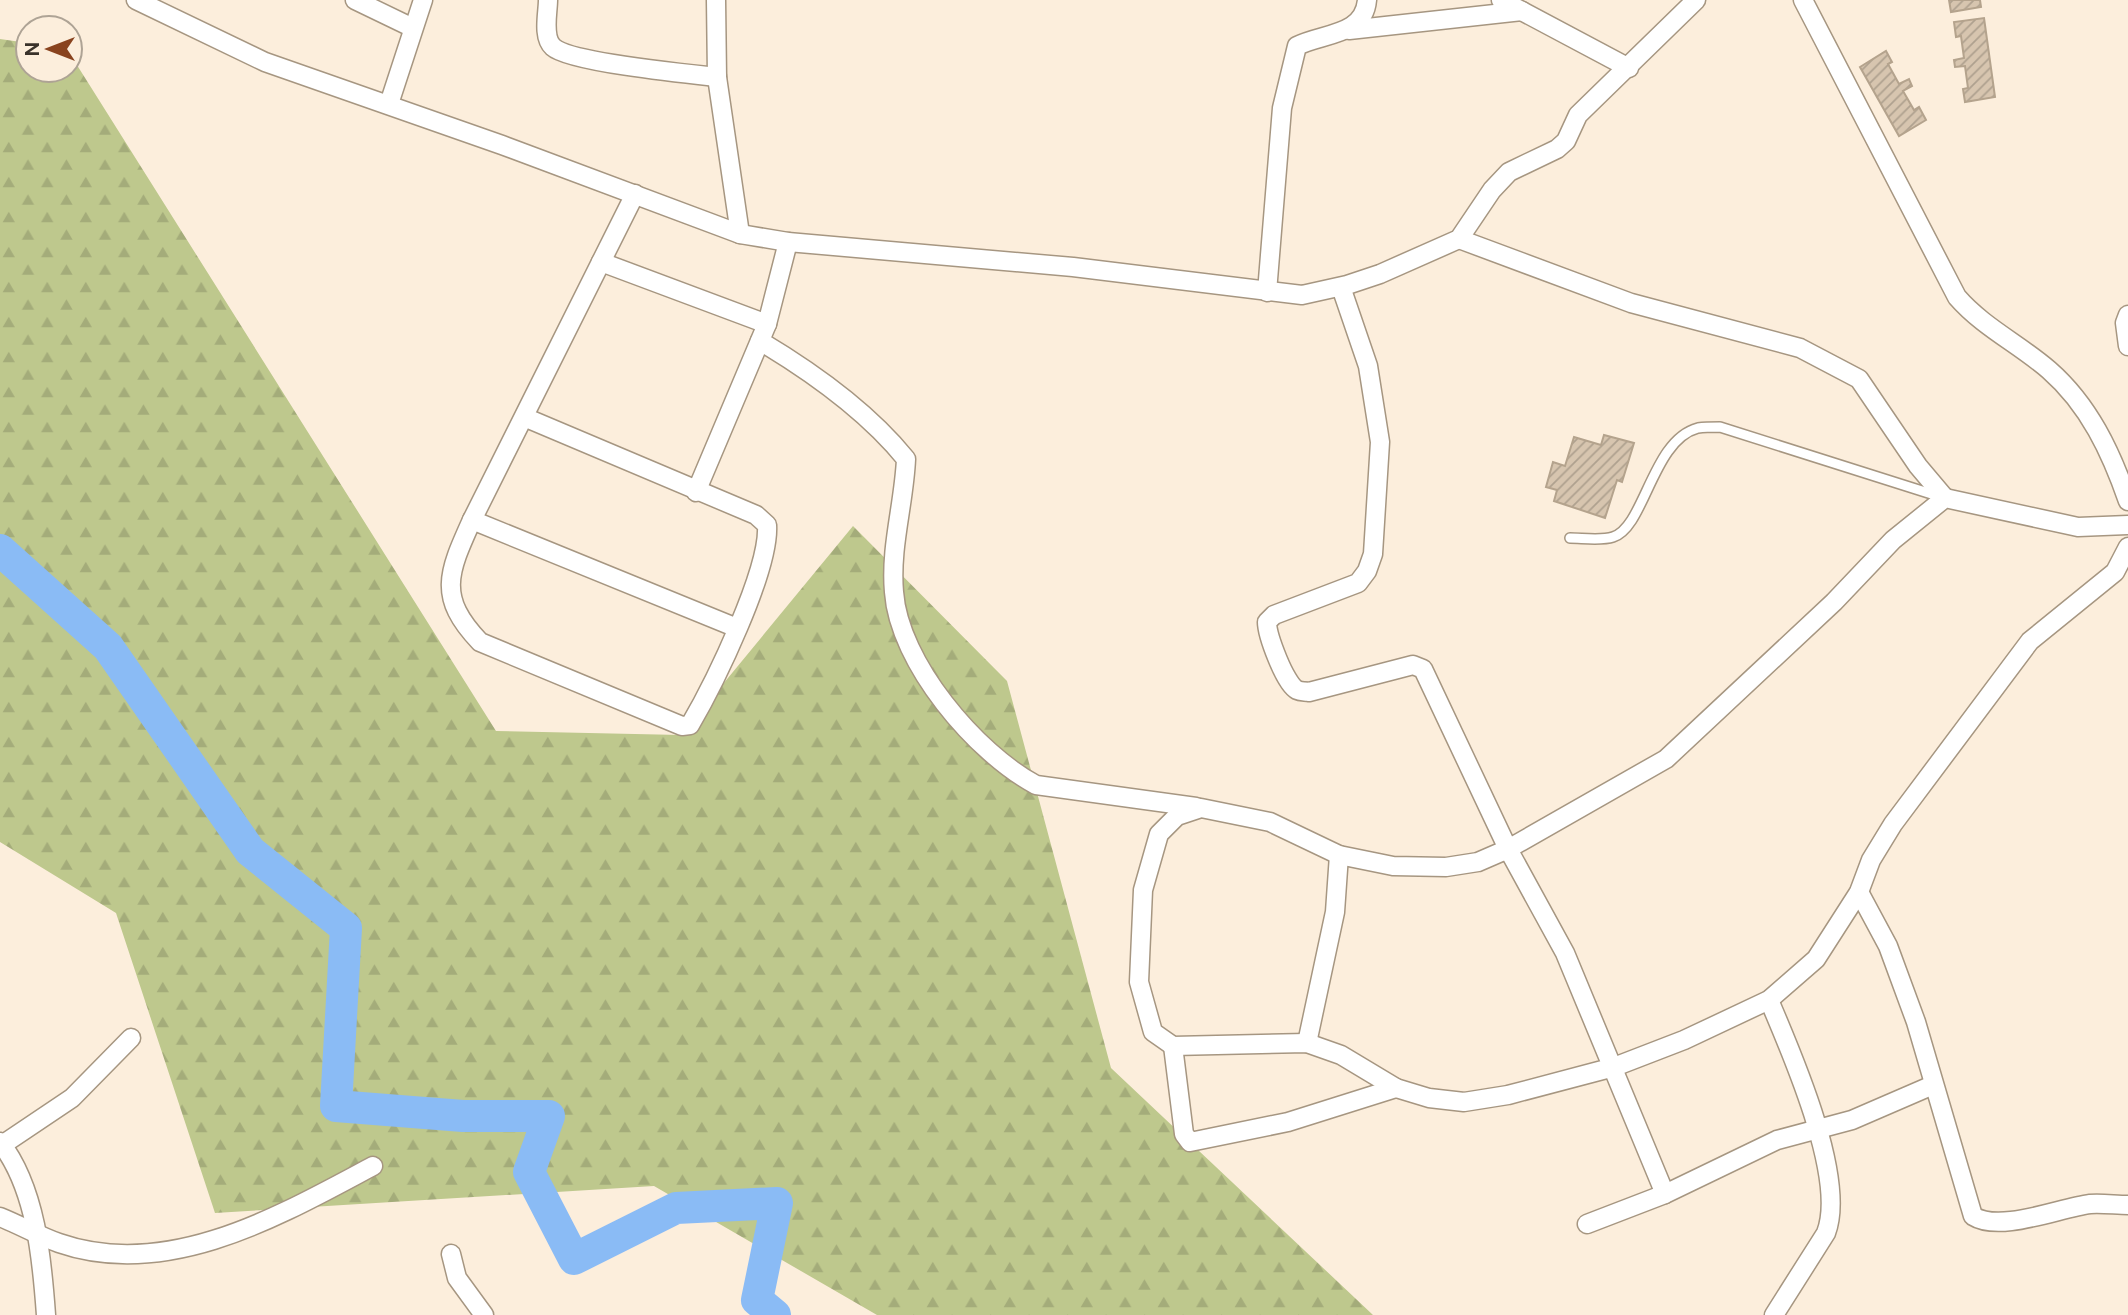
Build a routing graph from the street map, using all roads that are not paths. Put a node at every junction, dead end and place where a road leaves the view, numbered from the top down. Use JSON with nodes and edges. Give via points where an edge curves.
{"nodes":[{"id":1,"x":136,"y":0,"type":"edge"},
{"id":2,"x":355,"y":0,"type":"edge"},
{"id":3,"x":423,"y":0,"type":"edge"},
{"id":4,"x":548,"y":0,"type":"edge"},
{"id":5,"x":716,"y":0,"type":"edge"},
{"id":6,"x":1367,"y":0,"type":"edge"},
{"id":7,"x":1501,"y":0,"type":"edge"},
{"id":8,"x":1696,"y":0,"type":"edge"},
{"id":9,"x":1803,"y":0,"type":"edge"},
{"id":10,"x":1522,"y":11,"type":"junction"},
{"id":11,"x":411,"y":27,"type":"junction"},
{"id":12,"x":1349,"y":30,"type":"junction"},
{"id":13,"x":1629,"y":68,"type":"junction"},
{"id":14,"x":717,"y":77,"type":"junction"},
{"id":15,"x":389,"y":104,"type":"junction"},
{"id":16,"x":635,"y":194,"type":"junction"},
{"id":17,"x":740,"y":234,"type":"junction"},
{"id":18,"x":1459,"y":239,"type":"junction"},
{"id":19,"x":788,"y":242,"type":"junction"},
{"id":20,"x":601,"y":262,"type":"junction"},
{"id":21,"x":1341,"y":287,"type":"junction"},
{"id":22,"x":1267,"y":292,"type":"junction"},
{"id":23,"x":2128,"y":315,"type":"edge"},
{"id":24,"x":767,"y":324,"type":"junction"},
{"id":25,"x":760,"y":341,"type":"junction"},
{"id":26,"x":2128,"y":346,"type":"edge"},
{"id":27,"x":524,"y":417,"type":"junction"},
{"id":28,"x":696,"y":492,"type":"junction"},
{"id":29,"x":1945,"y":498,"type":"junction"},
{"id":30,"x":2128,"y":501,"type":"edge"},
{"id":31,"x":472,"y":520,"type":"junction"},
{"id":32,"x":2128,"y":525,"type":"edge"},
{"id":33,"x":1570,"y":538,"type":"dead end"},
{"id":34,"x":2128,"y":547,"type":"edge"},
{"id":35,"x":737,"y":628,"type":"junction"},
{"id":36,"x":1201,"y":808,"type":"junction"},
{"id":37,"x":1508,"y":849,"type":"junction"},
{"id":38,"x":1339,"y":855,"type":"junction"},
{"id":39,"x":1859,"y":892,"type":"junction"},
{"id":40,"x":1769,"y":1000,"type":"junction"},
{"id":41,"x":131,"y":1038,"type":"dead end"},
{"id":42,"x":1307,"y":1043,"type":"junction"},
{"id":43,"x":1173,"y":1046,"type":"junction"},
{"id":44,"x":1614,"y":1067,"type":"junction"},
{"id":45,"x":1933,"y":1085,"type":"junction"},
{"id":46,"x":1396,"y":1088,"type":"junction"},
{"id":47,"x":1816,"y":1129,"type":"junction"},
{"id":48,"x":1,"y":1143,"type":"edge"},
{"id":49,"x":373,"y":1166,"type":"dead end"},
{"id":50,"x":1665,"y":1194,"type":"junction"},
{"id":51,"x":2128,"y":1205,"type":"edge"},
{"id":52,"x":0,"y":1217,"type":"edge"},
{"id":53,"x":1587,"y":1224,"type":"dead end"},
{"id":54,"x":37,"y":1232,"type":"junction"},
{"id":55,"x":451,"y":1254,"type":"dead end"},
{"id":56,"x":46,"y":1315,"type":"edge"},
{"id":57,"x":484,"y":1315,"type":"edge"},
{"id":58,"x":1774,"y":1315,"type":"edge"}],
"edges":[{"from":1,"to":15,"type":"street","via":[[265,62]]},
{"from":2,"to":11,"type":"street"},
{"from":3,"to":11,"type":"street"},
{"from":4,"to":14,"type":"street","via":[[547,34],[552,46],[563,52]]},
{"from":5,"to":14,"type":"street"},
{"from":6,"to":12,"type":"street","via":[[1359,22]]},
{"from":7,"to":10,"type":"street"},
{"from":8,"to":13,"type":"street"},
{"from":9,"to":30,"type":"street","via":[[1957,297],[1974,316],[2050,370],[2071,393],[2110,450]]},
{"from":10,"to":12,"type":"street"},
{"from":10,"to":13,"type":"street"},
{"from":11,"to":15,"type":"street"},
{"from":12,"to":22,"type":"street","via":[[1297,46],[1282,108]]},
{"from":13,"to":18,"type":"street","via":[[1577,115],[1566,141],[1557,149],[1509,172]]},
{"from":14,"to":17,"type":"street"},
{"from":15,"to":16,"type":"street"},
{"from":16,"to":17,"type":"street"},
{"from":16,"to":20,"type":"street"},
{"from":17,"to":19,"type":"street"},
{"from":18,"to":21,"type":"street"},
{"from":18,"to":29,"type":"street","via":[[1631,303],[1800,348],[1859,379],[1918,467]]},
{"from":19,"to":22,"type":"street","via":[[1073,267]]},
{"from":19,"to":24,"type":"street"},
{"from":20,"to":24,"type":"street"},
{"from":20,"to":27,"type":"street"},
{"from":21,"to":22,"type":"street","via":[[1302,295]]},
{"from":21,"to":37,"type":"street","via":[[1368,366],[1380,442],[1373,554],[1358,583],[1274,615],[1267,622],[1267,632],[1288,682],[1297,690],[1309,692],[1413,665],[1423,669]]},
{"from":23,"to":26,"type":"street"},
{"from":24,"to":25,"type":"street"},
{"from":25,"to":28,"type":"street"},
{"from":25,"to":36,"type":"street","via":[[857,411],[906,459],[895,531],[894,594],[905,635],[946,705],[986,750],[1036,785]]},
{"from":27,"to":28,"type":"street"},
{"from":27,"to":31,"type":"street"},
{"from":28,"to":35,"type":"street","via":[[756,514],[767,525],[768,543]]},
{"from":29,"to":32,"type":"street","via":[[2078,527]]},
{"from":29,"to":33,"type":"lane","via":[[1720,427],[1696,429],[1675,444],[1654,473],[1628,528],[1613,537]]},
{"from":29,"to":37,"type":"street","via":[[1893,540],[1834,602],[1666,759]]},
{"from":31,"to":35,"type":"street"},
{"from":31,"to":35,"type":"street","via":[[449,584],[453,606],[480,642],[682,726],[690,725],[710,690]]},
{"from":34,"to":39,"type":"street","via":[[2115,572],[2030,641],[1893,824],[1871,860]]},
{"from":36,"to":38,"type":"street","via":[[1270,822]]},
{"from":36,"to":43,"type":"street","via":[[1177,816],[1158,834],[1143,890],[1139,982],[1153,1032]]},
{"from":37,"to":38,"type":"street","via":[[1478,862],[1447,867],[1393,866]]},
{"from":37,"to":44,"type":"street","via":[[1565,953]]},
{"from":38,"to":42,"type":"street","via":[[1335,912]]},
{"from":39,"to":40,"type":"street","via":[[1816,959]]},
{"from":39,"to":45,"type":"street","via":[[1888,946]]},
{"from":40,"to":44,"type":"street"},
{"from":40,"to":47,"type":"street","via":[[1797,1066]]},
{"from":41,"to":48,"type":"street","via":[[72,1098]]},
{"from":42,"to":43,"type":"street"},
{"from":42,"to":46,"type":"street","via":[[1341,1055]]},
{"from":43,"to":46,"type":"street","via":[[1184,1134],[1190,1142],[1287,1122]]},
{"from":44,"to":46,"type":"street","via":[[1464,1102]]},
{"from":44,"to":50,"type":"street"},
{"from":45,"to":47,"type":"street","via":[[1852,1120]]},
{"from":45,"to":51,"type":"street","via":[[1969,1207],[1981,1221],[2091,1204]]},
{"from":47,"to":50,"type":"street","via":[[1777,1140]]},
{"from":47,"to":58,"type":"street","via":[[1832,1199],[1831,1219]]},
{"from":48,"to":54,"type":"street","via":[[13,1162]]},
{"from":49,"to":54,"type":"street","via":[[265,1223],[193,1247],[118,1254],[60,1243]]},
{"from":50,"to":53,"type":"street"},
{"from":52,"to":54,"type":"street"},
{"from":54,"to":56,"type":"street"},
{"from":55,"to":57,"type":"street","via":[[457,1278]]}]}
